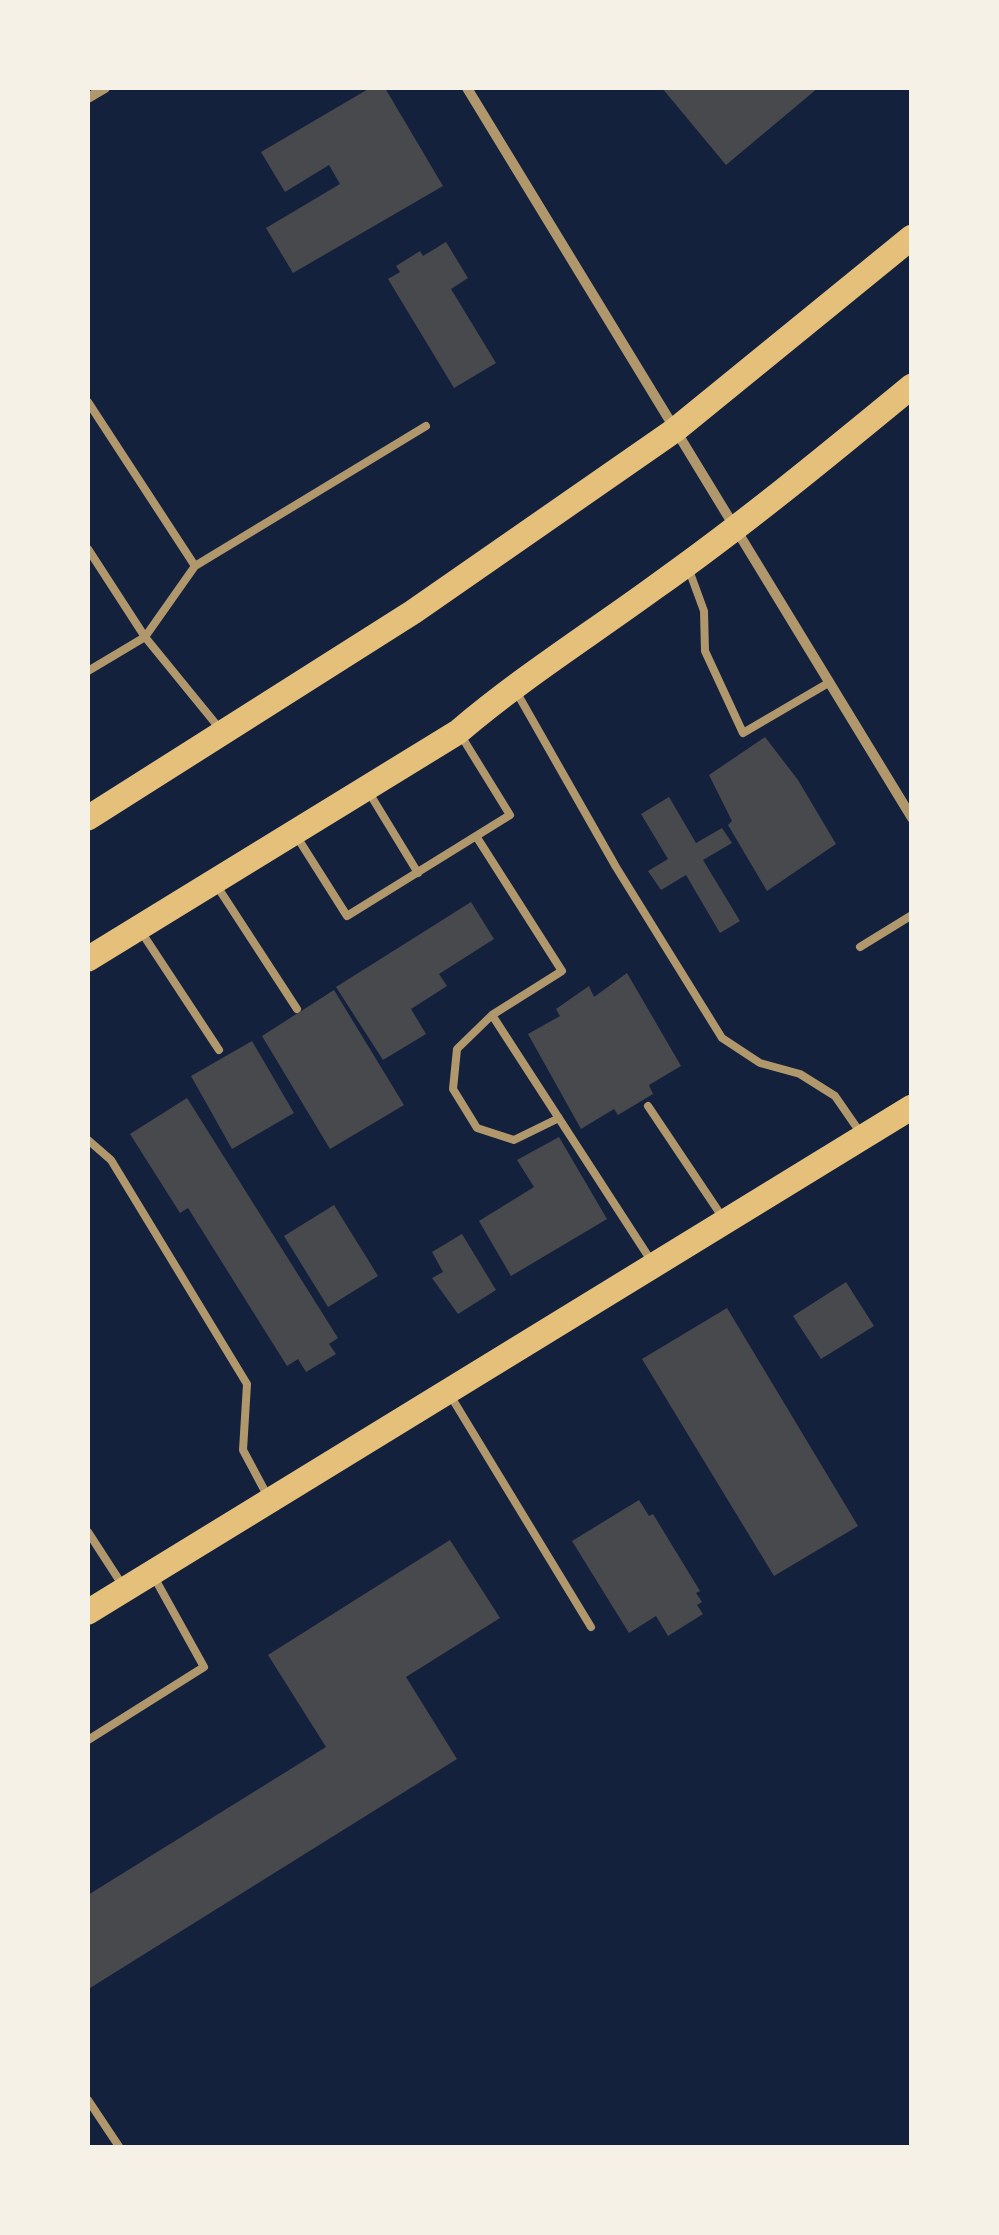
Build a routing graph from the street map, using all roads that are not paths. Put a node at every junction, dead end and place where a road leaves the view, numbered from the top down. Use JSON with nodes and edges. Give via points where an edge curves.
{"nodes":[{"id":1,"x":105,"y":88,"type":"edge"},
{"id":2,"x":467,"y":88,"type":"edge"},
{"id":3,"x":88,"y":98,"type":"edge"},
{"id":4,"x":912,"y":238,"type":"edge"},
{"id":5,"x":912,"y":386,"type":"edge"},
{"id":6,"x":88,"y":402,"type":"edge"},
{"id":7,"x":426,"y":426,"type":"dead end"},
{"id":8,"x":675,"y":430,"type":"junction"},
{"id":9,"x":735,"y":527,"type":"junction"},
{"id":10,"x":88,"y":549,"type":"edge"},
{"id":11,"x":686,"y":564,"type":"junction"},
{"id":12,"x":195,"y":566,"type":"junction"},
{"id":13,"x":145,"y":636,"type":"junction"},
{"id":14,"x":88,"y":671,"type":"edge"},
{"id":15,"x":830,"y":682,"type":"junction"},
{"id":16,"x":513,"y":685,"type":"junction"},
{"id":17,"x":458,"y":732,"type":"junction"},
{"id":18,"x":224,"y":734,"type":"junction"},
{"id":19,"x":366,"y":789,"type":"junction"},
{"id":20,"x":88,"y":818,"type":"edge"},
{"id":21,"x":912,"y":818,"type":"edge"},
{"id":22,"x":295,"y":833,"type":"junction"},
{"id":23,"x":476,"y":836,"type":"junction"},
{"id":24,"x":418,"y":873,"type":"junction"},
{"id":25,"x":214,"y":882,"type":"junction"},
{"id":26,"x":912,"y":915,"type":"edge"},
{"id":27,"x":139,"y":928,"type":"junction"},
{"id":28,"x":860,"y":947,"type":"dead end"},
{"id":29,"x":88,"y":959,"type":"edge"},
{"id":30,"x":298,"y":1009,"type":"dead end"},
{"id":31,"x":492,"y":1014,"type":"junction"},
{"id":32,"x":219,"y":1050,"type":"dead end"},
{"id":33,"x":648,"y":1106,"type":"dead end"},
{"id":34,"x":912,"y":1107,"type":"edge"},
{"id":35,"x":559,"y":1118,"type":"junction"},
{"id":36,"x":863,"y":1137,"type":"junction"},
{"id":37,"x":88,"y":1140,"type":"edge"},
{"id":38,"x":725,"y":1222,"type":"junction"},
{"id":39,"x":654,"y":1265,"type":"junction"},
{"id":40,"x":448,"y":1391,"type":"junction"},
{"id":41,"x":270,"y":1500,"type":"junction"},
{"id":42,"x":88,"y":1532,"type":"edge"},
{"id":43,"x":152,"y":1573,"type":"junction"},
{"id":44,"x":125,"y":1589,"type":"junction"},
{"id":45,"x":88,"y":1612,"type":"edge"},
{"id":46,"x":592,"y":1626,"type":"dead end"},
{"id":47,"x":88,"y":1740,"type":"edge"},
{"id":48,"x":88,"y":2100,"type":"edge"},
{"id":49,"x":120,"y":2148,"type":"edge"}],
"edges":[{"from":1,"to":3,"type":"street"},
{"from":2,"to":8,"type":"street"},
{"from":4,"to":8,"type":"main road"},
{"from":5,"to":9,"type":"main road"},
{"from":6,"to":12,"type":"lane"},
{"from":7,"to":12,"type":"lane"},
{"from":8,"to":9,"type":"street"},
{"from":8,"to":18,"type":"main road"},
{"from":9,"to":11,"type":"main road"},
{"from":9,"to":15,"type":"street"},
{"from":10,"to":13,"type":"lane"},
{"from":11,"to":15,"type":"lane","via":[[704,611],[704,651],[742,733]]},
{"from":11,"to":16,"type":"main road"},
{"from":12,"to":13,"type":"lane"},
{"from":13,"to":14,"type":"lane"},
{"from":13,"to":18,"type":"lane"},
{"from":15,"to":21,"type":"street"},
{"from":16,"to":17,"type":"main road"},
{"from":16,"to":36,"type":"lane","via":[[722,1038],[834,1096]]},
{"from":17,"to":19,"type":"main road"},
{"from":17,"to":23,"type":"lane","via":[[510,815]]},
{"from":18,"to":20,"type":"main road"},
{"from":19,"to":22,"type":"main road"},
{"from":19,"to":24,"type":"lane"},
{"from":22,"to":24,"type":"lane","via":[[347,916]]},
{"from":22,"to":25,"type":"main road"},
{"from":23,"to":24,"type":"lane"},
{"from":23,"to":31,"type":"lane","via":[[562,971]]},
{"from":25,"to":27,"type":"main road"},
{"from":25,"to":30,"type":"lane"},
{"from":26,"to":28,"type":"lane"},
{"from":27,"to":29,"type":"main road"},
{"from":27,"to":32,"type":"lane"},
{"from":31,"to":35,"type":"lane"},
{"from":31,"to":35,"type":"lane","via":[[457,1049],[453,1089],[478,1128],[514,1140]]},
{"from":33,"to":38,"type":"lane"},
{"from":34,"to":36,"type":"main road"},
{"from":35,"to":39,"type":"lane"},
{"from":36,"to":38,"type":"main road"},
{"from":37,"to":41,"type":"lane","via":[[111,1160],[247,1384],[242,1450]]},
{"from":38,"to":39,"type":"main road"},
{"from":39,"to":40,"type":"main road"},
{"from":40,"to":41,"type":"main road"},
{"from":40,"to":46,"type":"lane"},
{"from":41,"to":43,"type":"main road"},
{"from":42,"to":44,"type":"lane"},
{"from":43,"to":44,"type":"main road"},
{"from":43,"to":47,"type":"lane","via":[[204,1666]]},
{"from":44,"to":45,"type":"main road"},
{"from":48,"to":49,"type":"lane"}]}
